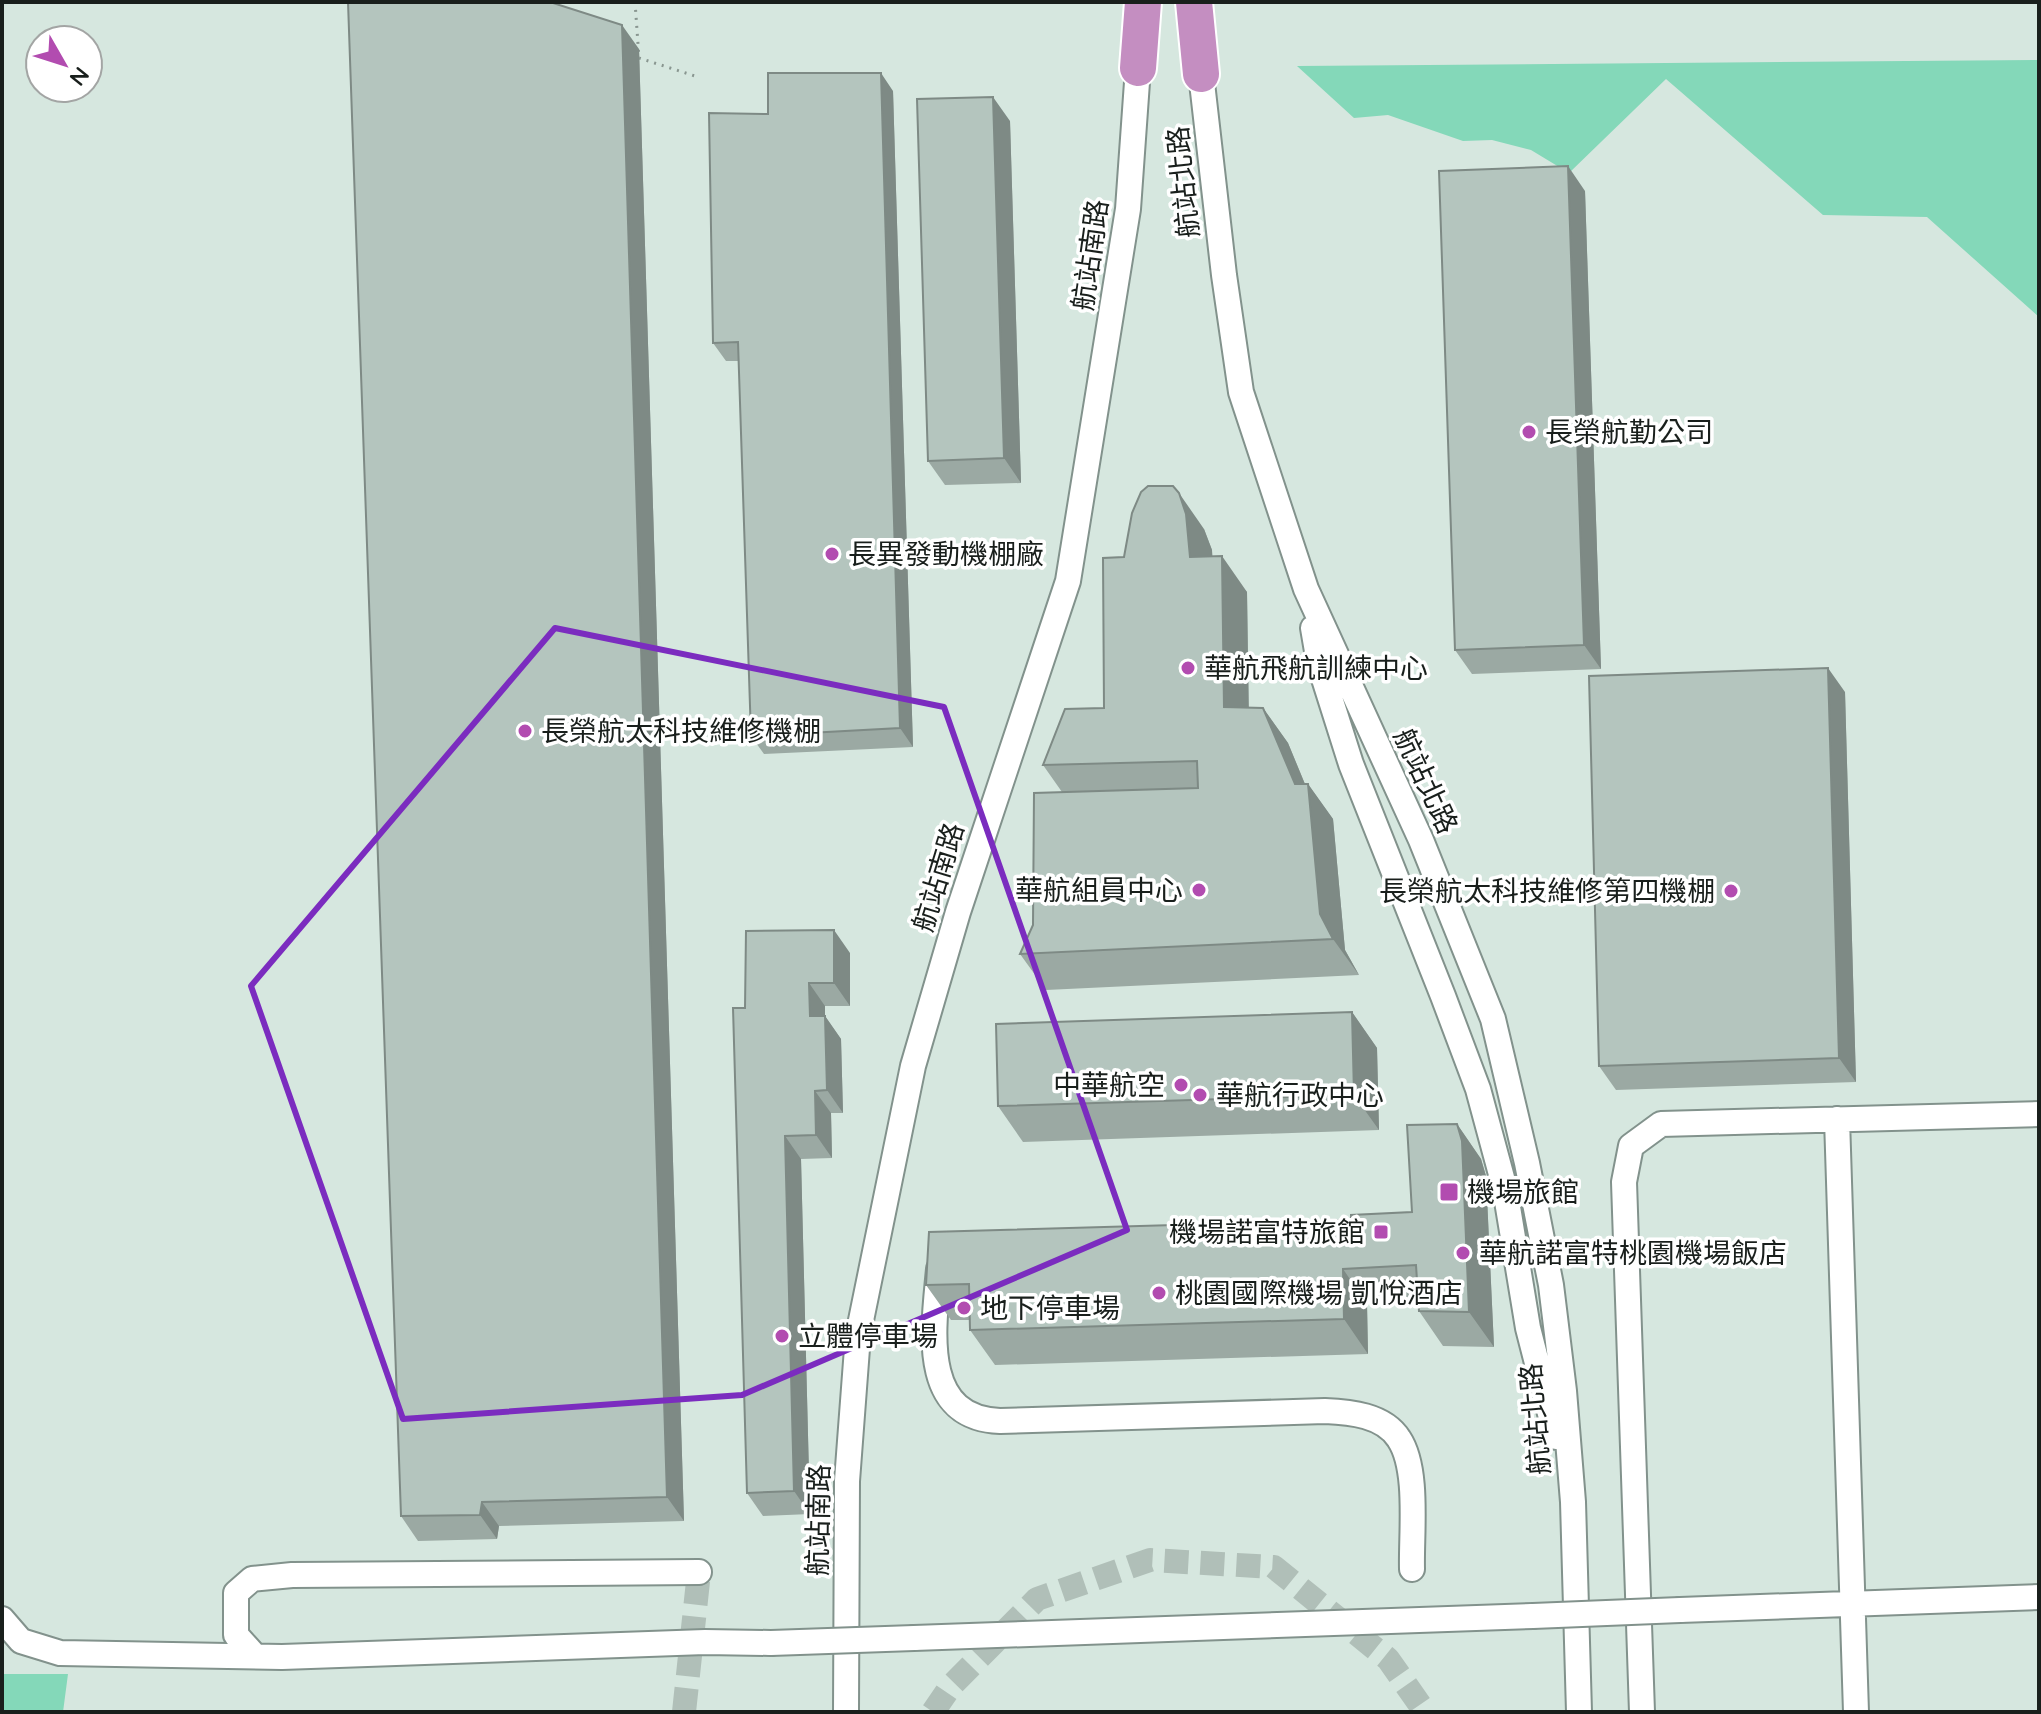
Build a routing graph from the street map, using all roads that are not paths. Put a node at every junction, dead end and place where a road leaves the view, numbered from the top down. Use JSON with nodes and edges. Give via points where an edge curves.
{"nodes":[{"id":1,"x":1143,"y":2,"type":"edge"},
{"id":2,"x":1194,"y":2,"type":"edge"},
{"id":3,"x":1138,"y":68,"type":"joint"},
{"id":4,"x":1201,"y":74,"type":"joint"},
{"id":5,"x":1306,"y":589,"type":"junction"},
{"id":6,"x":2039,"y":1114,"type":"edge"},
{"id":7,"x":1837,"y":1119,"type":"junction"},
{"id":8,"x":940,"y":1250,"type":"edge"},
{"id":9,"x":1573,"y":1502,"type":"junction"},
{"id":10,"x":1412,"y":1569,"type":"dead end"},
{"id":11,"x":699,"y":1572,"type":"dead end"},
{"id":12,"x":2039,"y":1597,"type":"edge"},
{"id":13,"x":1852,"y":1604,"type":"junction"},
{"id":14,"x":2,"y":1619,"type":"edge"},
{"id":15,"x":255,"y":1656,"type":"junction"},
{"id":16,"x":846,"y":1712,"type":"edge"},
{"id":17,"x":1579,"y":1712,"type":"edge"},
{"id":18,"x":1642,"y":1712,"type":"edge"},
{"id":19,"x":1856,"y":1712,"type":"edge"}],
"edges":[{"from":1,"to":3,"type":"highway"},
{"from":2,"to":4,"type":"highway"},
{"from":3,"to":16,"type":"street","name":"航站南路","via":[[1128,209],[1068,581],[962,898],[913,1066],[858,1335],[847,1481]]},
{"from":4,"to":5,"type":"street","name":"航站北路","via":[[1241,392]]},
{"from":5,"to":9,"type":"street","via":[[1319,663],[1351,764],[1478,1089],[1505,1189],[1528,1328]]},
{"from":5,"to":9,"type":"street","name":"航站北路","via":[[1421,840],[1493,1019],[1551,1285]]},
{"from":6,"to":7,"type":"street"},
{"from":7,"to":13,"type":"street"},
{"from":7,"to":18,"type":"street","via":[[1661,1124],[1631,1146],[1624,1182]]},
{"from":8,"to":10,"type":"street","via":[[935,1360],[940,1383],[971,1416],[1000,1421],[1353,1412],[1379,1421],[1398,1437],[1406,1456]]},
{"from":9,"to":17,"type":"street","name":"航站北路"},
{"from":11,"to":15,"type":"street","via":[[252,1579],[236,1593],[236,1635]]},
{"from":12,"to":13,"type":"street"},
{"from":13,"to":15,"type":"street","bridge":true},
{"from":13,"to":19,"type":"street"},
{"from":14,"to":15,"type":"street","via":[[21,1641],[60,1653]]}]}
